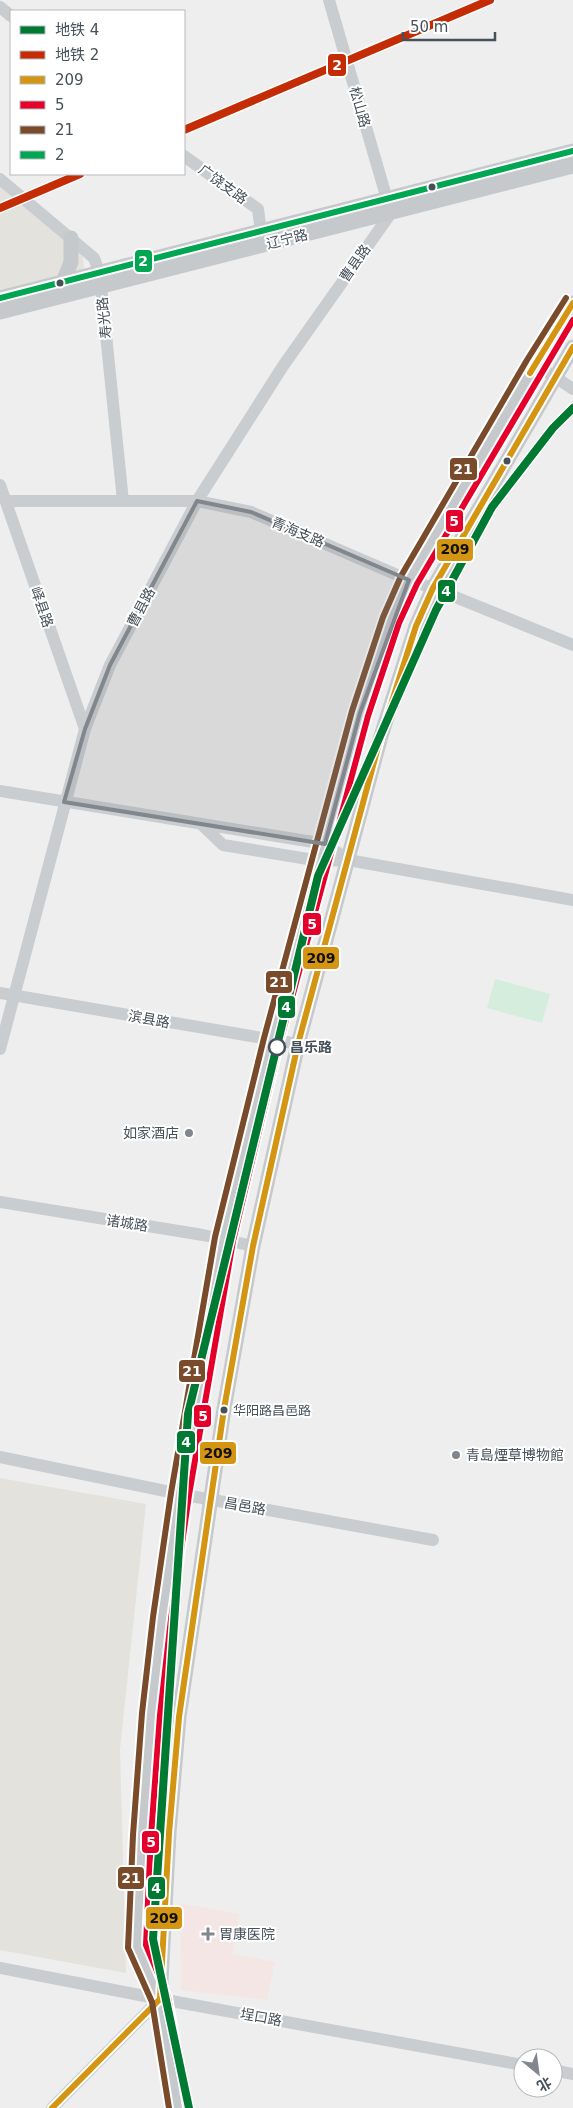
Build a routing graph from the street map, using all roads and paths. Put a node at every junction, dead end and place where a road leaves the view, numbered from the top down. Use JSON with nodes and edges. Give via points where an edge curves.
{"nodes":[{"id":1,"x":329,"y":0,"type":"edge"},
{"id":2,"x":0,"y":7,"type":"edge"},
{"id":3,"x":10,"y":15,"type":"edge"},
{"id":4,"x":573,"y":151,"type":"edge"},
{"id":5,"x":185,"y":157,"type":"edge"},
{"id":6,"x":573,"y":166,"type":"edge"},
{"id":7,"x":0,"y":179,"type":"edge"},
{"id":8,"x":386,"y":199,"type":"junction"},
{"id":9,"x":390,"y":213,"type":"junction"},
{"id":10,"x":71,"y":238,"type":"junction"},
{"id":11,"x":261,"y":238,"type":"junction"},
{"id":12,"x":100,"y":279,"type":"junction"},
{"id":13,"x":63,"y":282,"type":"junction"},
{"id":14,"x":0,"y":298,"type":"edge"},
{"id":15,"x":573,"y":303,"type":"edge"},
{"id":16,"x":0,"y":312,"type":"edge"},
{"id":17,"x":573,"y":347,"type":"edge"},
{"id":18,"x":535,"y":364,"type":"junction"},
{"id":19,"x":555,"y":377,"type":"junction"},
{"id":20,"x":573,"y":389,"type":"edge"},
{"id":21,"x":0,"y":484,"type":"edge"},
{"id":22,"x":6,"y":501,"type":"junction"},
{"id":23,"x":123,"y":501,"type":"junction"},
{"id":24,"x":197,"y":501,"type":"junction"},
{"id":25,"x":409,"y":580,"type":"junction"},
{"id":26,"x":433,"y":588,"type":"junction"},
{"id":27,"x":573,"y":645,"type":"edge"},
{"id":28,"x":85,"y":729,"type":"junction"},
{"id":29,"x":0,"y":791,"type":"edge"},
{"id":30,"x":64,"y":802,"type":"junction"},
{"id":31,"x":201,"y":824,"type":"junction"},
{"id":32,"x":324,"y":844,"type":"junction"},
{"id":33,"x":348,"y":860,"type":"junction"},
{"id":34,"x":320,"y":861,"type":"junction"},
{"id":35,"x":573,"y":900,"type":"edge"},
{"id":36,"x":0,"y":993,"type":"edge"},
{"id":37,"x":14,"y":995,"type":"junction"},
{"id":38,"x":272,"y":1040,"type":"junction"},
{"id":39,"x":298,"y":1044,"type":"junction"},
{"id":40,"x":0,"y":1049,"type":"edge"},
{"id":41,"x":0,"y":1202,"type":"edge"},
{"id":42,"x":224,"y":1239,"type":"junction"},
{"id":43,"x":253,"y":1246,"type":"junction"},
{"id":44,"x":0,"y":1456,"type":"edge"},
{"id":45,"x":180,"y":1494,"type":"junction"},
{"id":46,"x":210,"y":1499,"type":"junction"},
{"id":47,"x":433,"y":1540,"type":"dead end"},
{"id":48,"x":0,"y":1968,"type":"edge"},
{"id":49,"x":160,"y":1999,"type":"junction"},
{"id":50,"x":513,"y":2063,"type":"edge"},
{"id":51,"x":52,"y":2108,"type":"edge"},
{"id":52,"x":178,"y":2108,"type":"edge"}],
"edges":[{"from":1,"to":8,"type":"street","name":"松山路"},
{"from":2,"to":3,"type":"street"},
{"from":4,"to":8,"type":"main road","name":"辽宁路"},
{"from":5,"to":11,"type":"street","name":"广饶支路","via":[[258,210]]},
{"from":6,"to":9,"type":"main road","name":"辽宁路"},
{"from":7,"to":10,"type":"street","name":"寿光路"},
{"from":8,"to":9,"type":"street","name":"松山路"},
{"from":8,"to":11,"type":"main road","name":"辽宁路"},
{"from":9,"to":11,"type":"main road","name":"辽宁路"},
{"from":9,"to":24,"type":"street","name":"曹县路","via":[[283,366]]},
{"from":10,"to":12,"type":"street","name":"寿光路","via":[[94,258]]},
{"from":10,"to":13,"type":"main road","via":[[71,262]]},
{"from":11,"to":12,"type":"main road","name":"辽宁路"},
{"from":12,"to":13,"type":"main road","name":"辽宁路"},
{"from":12,"to":16,"type":"main road","name":"辽宁路"},
{"from":12,"to":23,"type":"street","name":"寿光路"},
{"from":13,"to":14,"type":"main road","name":"辽宁路"},
{"from":15,"to":18,"type":"main road"},
{"from":17,"to":19,"type":"main road"},
{"from":18,"to":19,"type":"street"},
{"from":18,"to":25,"type":"main road"},
{"from":19,"to":20,"type":"street"},
{"from":19,"to":26,"type":"main road"},
{"from":21,"to":22,"type":"street","name":"峄县路"},
{"from":22,"to":23,"type":"street","name":"青海支路"},
{"from":22,"to":28,"type":"street","name":"峄县路"},
{"from":23,"to":24,"type":"street","name":"青海支路"},
{"from":24,"to":25,"type":"street","name":"青海支路","via":[[251,512]]},
{"from":24,"to":28,"type":"street","name":"曹县路","via":[[110,665]]},
{"from":25,"to":26,"type":"street","name":"青海支路"},
{"from":25,"to":32,"type":"main road","via":[[391,620],[360,713]]},
{"from":26,"to":27,"type":"street","name":"青海支路"},
{"from":26,"to":33,"type":"main road","via":[[410,644]]},
{"from":28,"to":30,"type":"street","name":"曹县路"},
{"from":29,"to":30,"type":"street"},
{"from":30,"to":31,"type":"street"},
{"from":30,"to":37,"type":"street","name":"曹县路"},
{"from":31,"to":32,"type":"street"},
{"from":31,"to":34,"type":"street","via":[[223,845]]},
{"from":32,"to":33,"type":"street"},
{"from":32,"to":34,"type":"main road"},
{"from":33,"to":34,"type":"street"},
{"from":33,"to":35,"type":"street"},
{"from":33,"to":39,"type":"main road"},
{"from":34,"to":38,"type":"main road"},
{"from":36,"to":37,"type":"street","name":"滨县路"},
{"from":37,"to":38,"type":"street","name":"滨县路"},
{"from":37,"to":40,"type":"street","name":"曹县路"},
{"from":38,"to":39,"type":"street","name":"滨县路"},
{"from":38,"to":42,"type":"main road"},
{"from":39,"to":43,"type":"main road"},
{"from":41,"to":42,"type":"street","name":"诸城路"},
{"from":42,"to":43,"type":"street","name":"诸城路"},
{"from":42,"to":45,"type":"main road"},
{"from":43,"to":46,"type":"main road"},
{"from":44,"to":45,"type":"street","name":"昌邑路"},
{"from":45,"to":46,"type":"street","name":"昌邑路"},
{"from":45,"to":49,"type":"main road","via":[[151,1714],[137,1947]]},
{"from":46,"to":47,"type":"street","name":"昌邑路"},
{"from":46,"to":49,"type":"main road","via":[[178,1717]]},
{"from":48,"to":49,"type":"street","name":"埕口路"},
{"from":49,"to":50,"type":"street","name":"埕口路"},
{"from":49,"to":51,"type":"street"},
{"from":49,"to":52,"type":"main road"}]}
